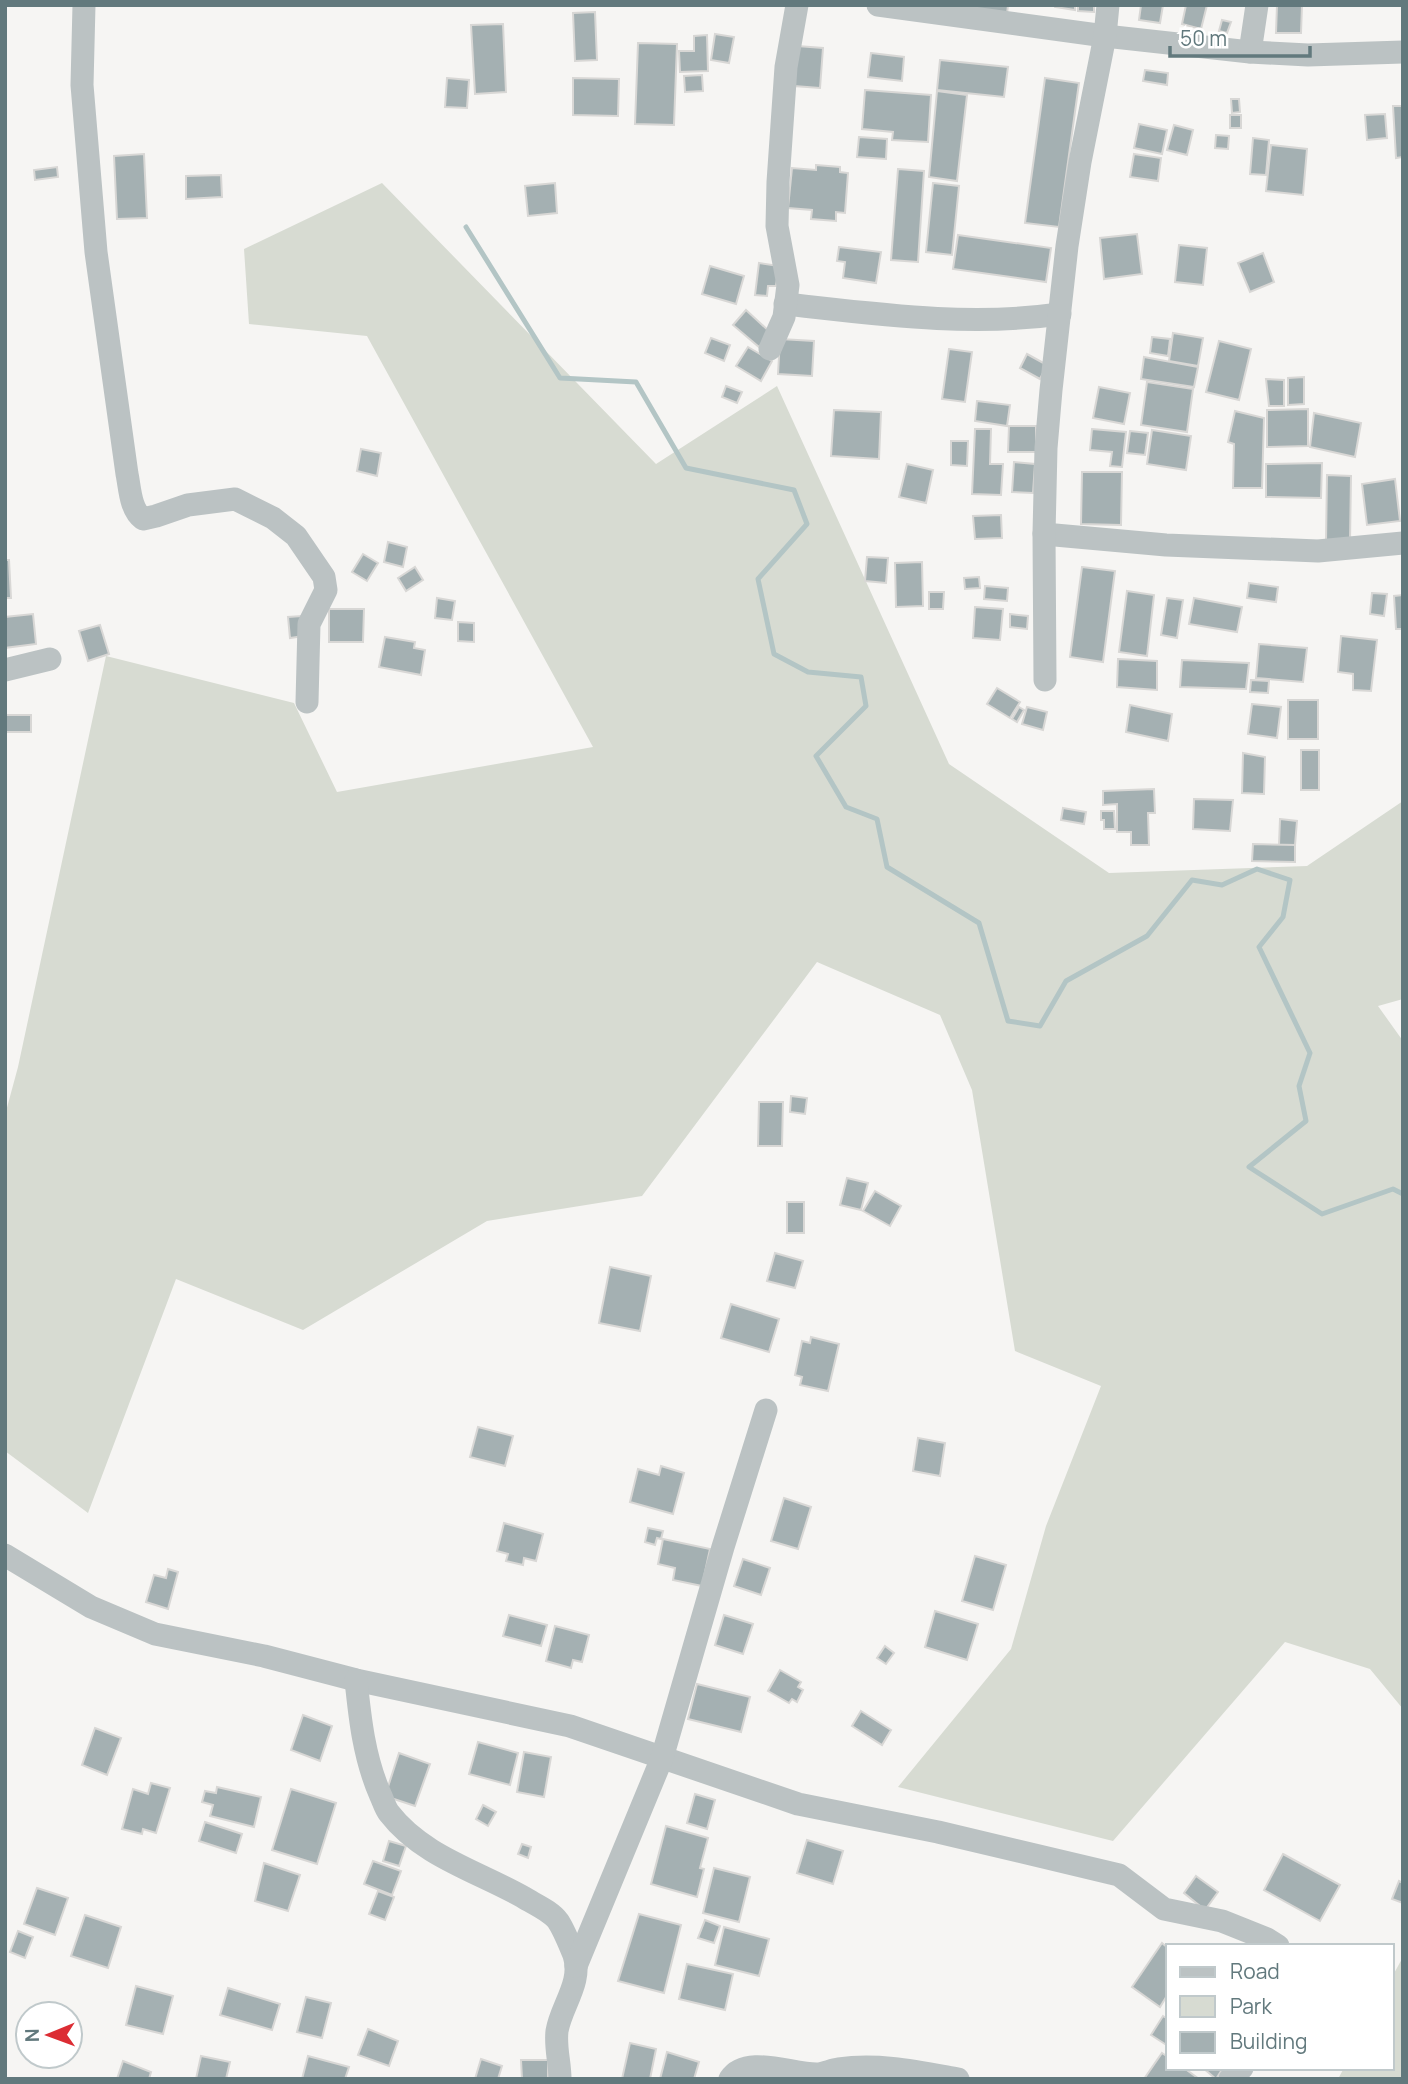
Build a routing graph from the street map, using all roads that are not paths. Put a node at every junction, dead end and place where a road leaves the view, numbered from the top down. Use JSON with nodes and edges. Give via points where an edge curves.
{"nodes":[{"id":1,"x":83,"y":5,"type":"edge"},
{"id":2,"x":797,"y":5,"type":"edge"},
{"id":3,"x":878,"y":5,"type":"edge"},
{"id":4,"x":1108,"y":5,"type":"edge"},
{"id":5,"x":1257,"y":5,"type":"edge"},
{"id":6,"x":1105,"y":36,"type":"junction"},
{"id":7,"x":1250,"y":52,"type":"junction"},
{"id":8,"x":1403,"y":52,"type":"edge"},
{"id":9,"x":785,"y":304,"type":"junction"},
{"id":10,"x":1060,"y":314,"type":"junction"},
{"id":11,"x":770,"y":349,"type":"dead end"},
{"id":12,"x":1044,"y":534,"type":"junction"},
{"id":13,"x":1403,"y":543,"type":"edge"},
{"id":14,"x":50,"y":659,"type":"dead end"},
{"id":15,"x":5,"y":670,"type":"edge"},
{"id":16,"x":1045,"y":680,"type":"dead end"},
{"id":17,"x":307,"y":702,"type":"dead end"},
{"id":18,"x":766,"y":1410,"type":"dead end"},
{"id":19,"x":5,"y":1555,"type":"edge"},
{"id":20,"x":356,"y":1680,"type":"junction"},
{"id":21,"x":662,"y":1758,"type":"junction"},
{"id":22,"x":1275,"y":1944,"type":"edge"},
{"id":23,"x":576,"y":1966,"type":"junction"},
{"id":24,"x":560,"y":2079,"type":"edge"},
{"id":25,"x":730,"y":2079,"type":"edge"},
{"id":26,"x":958,"y":2079,"type":"edge"}],
"edges":[{"from":1,"to":17,"type":"street","via":[[82,85],[96,251],[133,504],[143,519],[188,505],[235,499],[296,536],[324,577],[326,590],[309,624]]},
{"from":2,"to":9,"type":"street","via":[[786,66],[778,182],[777,226],[788,285]]},
{"from":3,"to":6,"type":"street"},
{"from":4,"to":6,"type":"street"},
{"from":5,"to":7,"type":"street"},
{"from":6,"to":7,"type":"street"},
{"from":6,"to":10,"type":"street","via":[[1078,174]]},
{"from":7,"to":8,"type":"street"},
{"from":9,"to":10,"type":"street","via":[[916,318]]},
{"from":9,"to":11,"type":"street"},
{"from":10,"to":12,"type":"street","via":[[1046,448]]},
{"from":12,"to":13,"type":"street","via":[[1318,551]]},
{"from":12,"to":16,"type":"street"},
{"from":14,"to":15,"type":"street"},
{"from":18,"to":21,"type":"street"},
{"from":19,"to":20,"type":"street","via":[[91,1607],[155,1634]]},
{"from":20,"to":21,"type":"street","via":[[570,1726]]},
{"from":20,"to":23,"type":"street","via":[[361,1730],[388,1811],[422,1845],[493,1880],[557,1920]]},
{"from":21,"to":22,"type":"street","via":[[798,1804],[1119,1875],[1164,1909],[1222,1921]]},
{"from":21,"to":23,"type":"street"},
{"from":23,"to":24,"type":"street","via":[[557,2032]]},
{"from":25,"to":26,"type":"street","via":[[738,2070],[760,2067],[818,2074],[884,2068]]}]}
